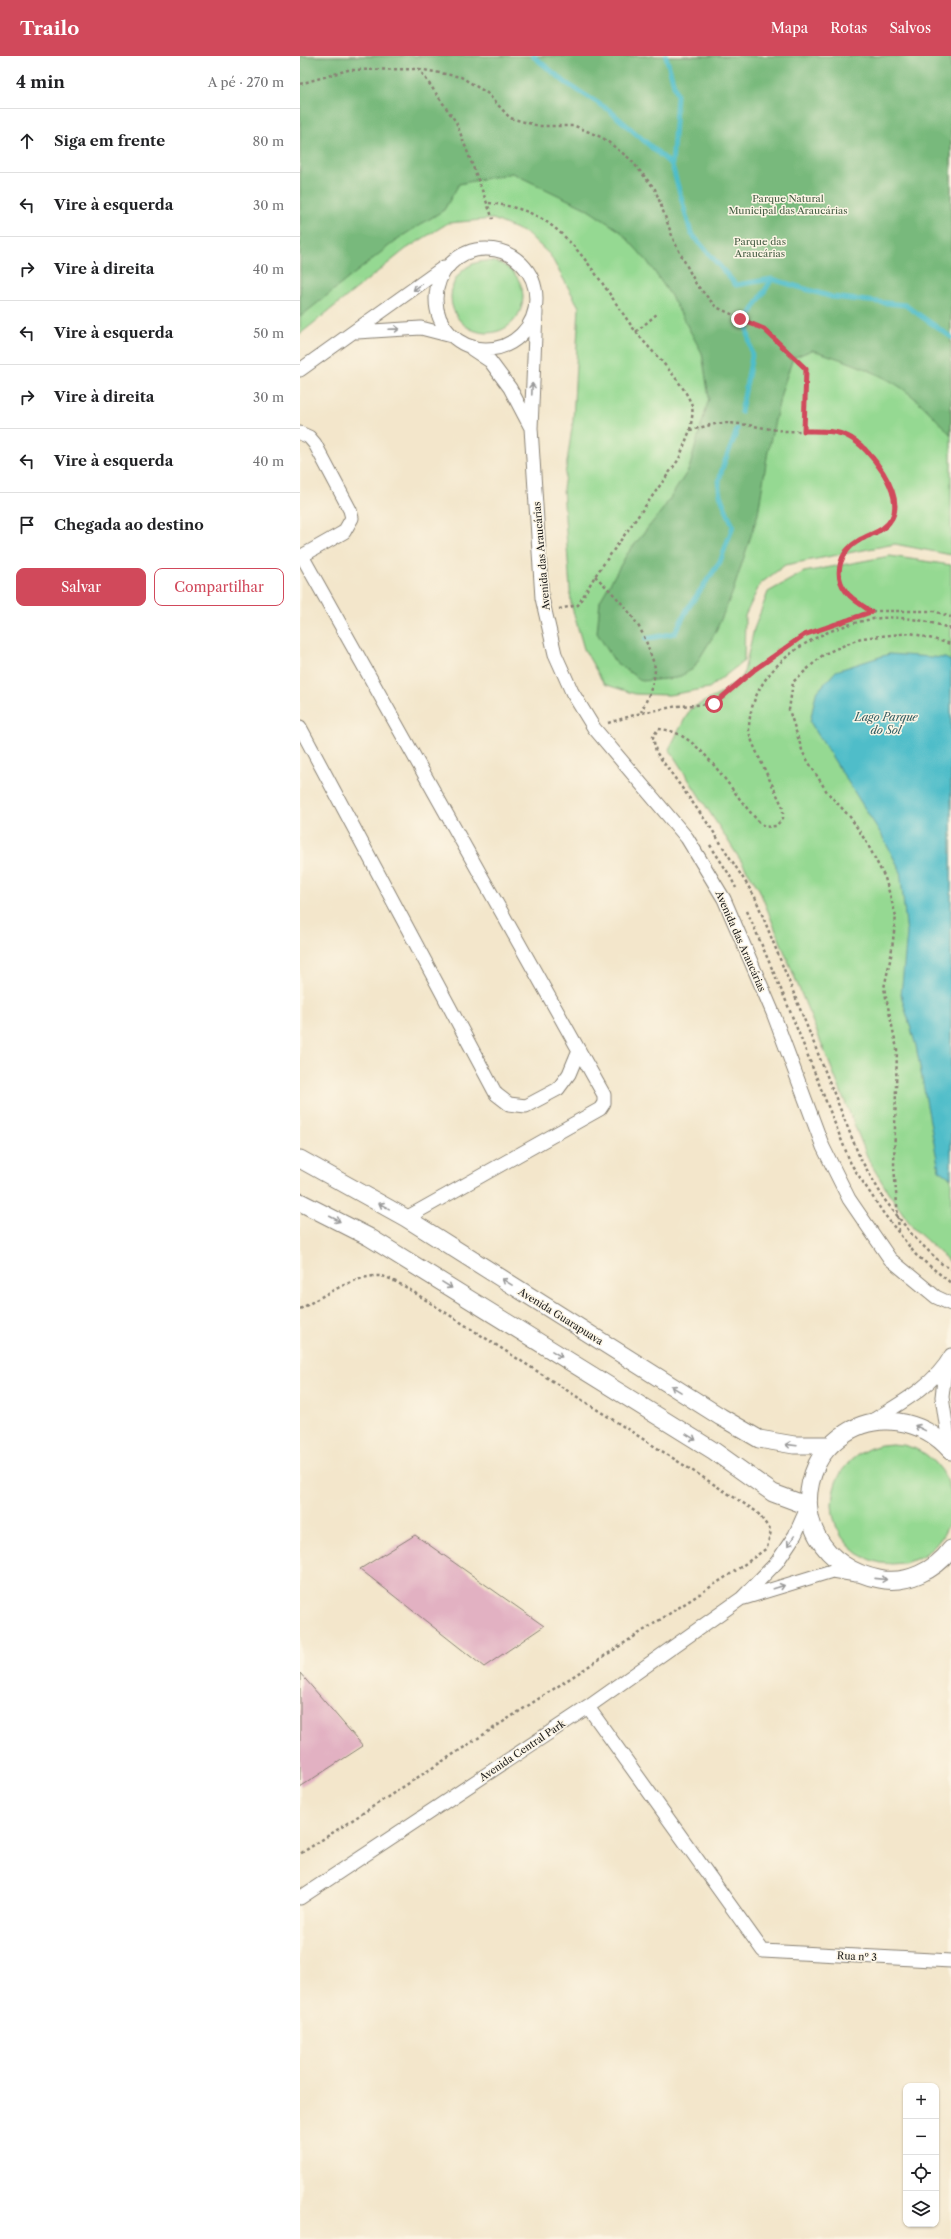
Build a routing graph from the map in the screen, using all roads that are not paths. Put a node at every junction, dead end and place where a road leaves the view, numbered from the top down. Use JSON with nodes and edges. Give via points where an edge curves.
{"nodes":[{"id":1,"x":449,"y":264,"type":"junction"},
{"id":2,"x":536,"y":312,"type":"junction"},
{"id":3,"x":356,"y":332,"type":"junction"},
{"id":4,"x":452,"y":336,"type":"junction"},
{"id":5,"x":466,"y":345,"type":"junction"},
{"id":6,"x":300,"y":370,"type":"edge"},
{"id":7,"x":531,"y":428,"type":"junction"},
{"id":8,"x":300,"y":433,"type":"edge"},
{"id":9,"x":301,"y":556,"type":"edge"},
{"id":10,"x":300,"y":727,"type":"edge"},
{"id":11,"x":579,"y":1050,"type":"junction"},
{"id":12,"x":300,"y":1159,"type":"edge"},
{"id":13,"x":300,"y":1202,"type":"edge"},
{"id":14,"x":406,"y":1218,"type":"junction"},
{"id":15,"x":951,"y":1304,"type":"edge"},
{"id":16,"x":949,"y":1359,"type":"edge"},
{"id":17,"x":870,"y":1422,"type":"junction"},
{"id":18,"x":830,"y":1445,"type":"junction"},
{"id":19,"x":951,"y":1450,"type":"edge"},
{"id":20,"x":808,"y":1506,"type":"junction"},
{"id":21,"x":949,"y":1554,"type":"edge"},
{"id":22,"x":860,"y":1576,"type":"junction"},
{"id":23,"x":742,"y":1598,"type":"junction"},
{"id":24,"x":588,"y":1707,"type":"junction"},
{"id":25,"x":300,"y":1898,"type":"edge"},
{"id":26,"x":951,"y":1961,"type":"edge"}],
"edges":[{"from":1,"to":2,"type":"street","name":"Avenida das Araucárias","via":[[462,254],[477,249],[493,248],[508,253],[523,263],[533,277],[537,294]]},
{"from":1,"to":3,"type":"street","name":"Avenida das Araucárias","one_way":true},
{"from":1,"to":4,"type":"street","name":"Avenida das Araucárias","via":[[440,277],[436,292],[436,308],[442,324]]},
{"from":2,"to":5,"type":"street","name":"Avenida das Araucárias","via":[[528,328],[516,340],[494,348],[482,349]]},
{"from":7,"to":2,"type":"street","name":"Avenida das Araucárias","one_way":true},
{"from":3,"to":4,"type":"street","name":"Avenida das Araucárias","one_way":true,"via":[[421,328]]},
{"from":3,"to":6,"type":"street","name":"Avenida das Araucárias"},
{"from":4,"to":5,"type":"street","name":"Avenida das Araucárias"},
{"from":5,"to":7,"type":"street","name":"Avenida das Araucárias","via":[[490,361],[510,388]]},
{"from":7,"to":15,"type":"street","name":"Avenida das Araucárias","via":[[542,598],[554,654],[572,692],[594,728],[687,838],[724,899],[773,1013],[823,1147],[849,1199],[890,1259],[936,1297]]},
{"from":8,"to":9,"type":"street","via":[[315,444],[352,518],[344,532]]},
{"from":9,"to":11,"type":"street"},
{"from":10,"to":11,"type":"street","via":[[496,1094],[509,1104],[526,1106],[558,1090],[569,1074]]},
{"from":11,"to":14,"type":"street","via":[[604,1095],[600,1109]]},
{"from":14,"to":12,"type":"street","name":"Avenida Guarapuava","one_way":true},
{"from":13,"to":20,"type":"street","one_way":true,"via":[[369,1237],[714,1451],[773,1493]]},
{"from":18,"to":14,"type":"street","name":"Avenida Guarapuava","one_way":true,"via":[[794,1445],[759,1439],[721,1418]]},
{"from":16,"to":17,"type":"street","via":[[923,1387]]},
{"from":16,"to":19,"type":"street","via":[[942,1397]]},
{"from":17,"to":18,"type":"street","via":[[849,1431]]},
{"from":19,"to":17,"type":"street","one_way":true,"via":[[934,1435],[914,1425],[893,1420]]},
{"from":18,"to":20,"type":"street","via":[[817,1463],[810,1484]]},
{"from":20,"to":22,"type":"street","via":[[813,1529],[824,1548],[840,1564]]},
{"from":20,"to":23,"type":"street","one_way":true,"via":[[795,1535],[777,1562]]},
{"from":22,"to":21,"type":"street","one_way":true,"via":[[883,1580],[905,1579],[927,1571]]},
{"from":23,"to":22,"type":"street","one_way":true,"via":[[832,1571]]},
{"from":23,"to":24,"type":"street","name":"Avenida Central Park"},
{"from":24,"to":25,"type":"street","name":"Avenida Central Park"},
{"from":24,"to":26,"type":"street","name":"Rua nº 3","via":[[763,1951]]}]}
